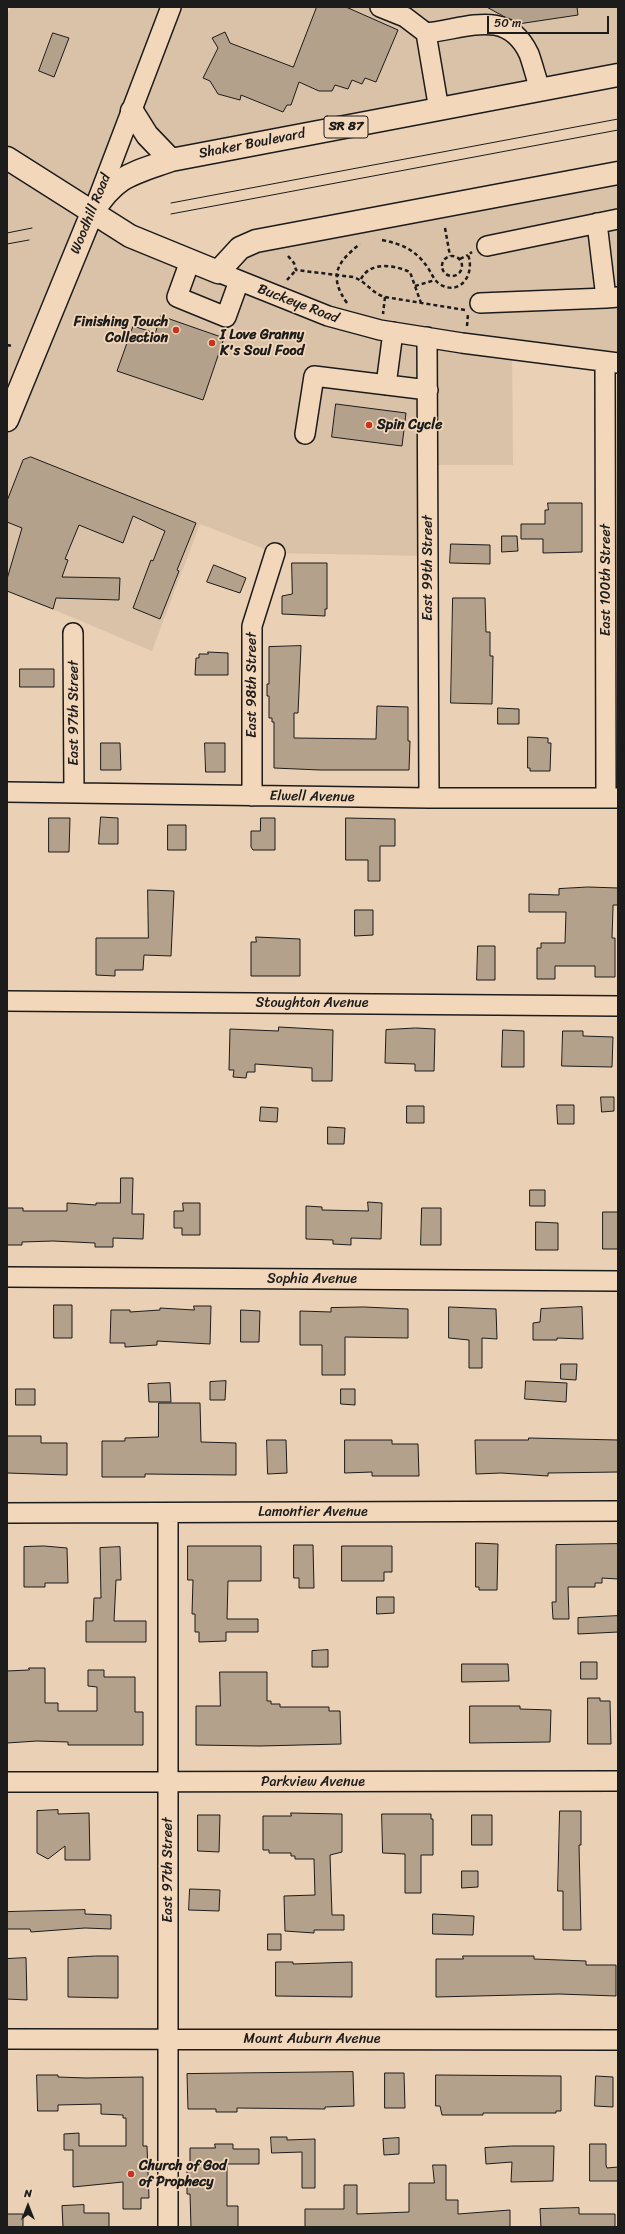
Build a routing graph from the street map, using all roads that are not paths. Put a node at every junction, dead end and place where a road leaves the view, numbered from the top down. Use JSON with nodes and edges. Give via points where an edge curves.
{"nodes":[{"id":1,"x":171,"y":7,"type":"edge"},
{"id":2,"x":380,"y":7,"type":"edge"},
{"id":3,"x":426,"y":33,"type":"junction"},
{"id":4,"x":618,"y":75,"type":"edge"},
{"id":5,"x":540,"y":89,"type":"junction"},
{"id":6,"x":439,"y":110,"type":"junction"},
{"id":7,"x":132,"y":111,"type":"junction"},
{"id":8,"x":7,"y":158,"type":"edge"},
{"id":9,"x":171,"y":160,"type":"junction"},
{"id":10,"x":618,"y":173,"type":"edge"},
{"id":11,"x":92,"y":213,"type":"junction"},
{"id":12,"x":618,"y":219,"type":"edge"},
{"id":13,"x":597,"y":223,"type":"junction"},
{"id":14,"x":487,"y":246,"type":"road end"},
{"id":15,"x":190,"y":261,"type":"junction"},
{"id":16,"x":218,"y":272,"type":"junction"},
{"id":17,"x":239,"y":281,"type":"junction"},
{"id":18,"x":612,"y":297,"type":"edge"},
{"id":19,"x":480,"y":303,"type":"dead end"},
{"id":20,"x":393,"y":332,"type":"junction"},
{"id":21,"x":427,"y":337,"type":"junction"},
{"id":22,"x":612,"y":362,"type":"edge"},
{"id":23,"x":386,"y":385,"type":"junction"},
{"id":24,"x":428,"y":390,"type":"junction"},
{"id":25,"x":7,"y":420,"type":"edge"},
{"id":26,"x":305,"y":434,"type":"dead end"},
{"id":27,"x":276,"y":553,"type":"dead end"},
{"id":28,"x":73,"y":633,"type":"dead end"},
{"id":29,"x":7,"y":792,"type":"edge"},
{"id":30,"x":74,"y":793,"type":"junction"},
{"id":31,"x":252,"y":796,"type":"junction"},
{"id":32,"x":429,"y":798,"type":"junction"},
{"id":33,"x":612,"y":798,"type":"edge"},
{"id":34,"x":7,"y":1000,"type":"edge"},
{"id":35,"x":618,"y":1006,"type":"edge"},
{"id":36,"x":7,"y":1277,"type":"edge"},
{"id":37,"x":618,"y":1281,"type":"edge"},
{"id":38,"x":618,"y":1511,"type":"edge"},
{"id":39,"x":7,"y":1513,"type":"edge"},
{"id":40,"x":168,"y":1513,"type":"junction"},
{"id":41,"x":618,"y":1781,"type":"edge"},
{"id":42,"x":7,"y":1782,"type":"edge"},
{"id":43,"x":168,"y":1782,"type":"junction"},
{"id":44,"x":168,"y":2038,"type":"junction"},
{"id":45,"x":7,"y":2039,"type":"edge"},
{"id":46,"x":618,"y":2040,"type":"edge"},
{"id":47,"x":168,"y":2227,"type":"edge"}],
"edges":[{"from":1,"to":7,"type":"street","name":"Woodhill Road"},
{"from":2,"to":3,"type":"street","via":[[405,17]]},
{"from":3,"to":5,"type":"street","via":[[484,24],[497,24],[509,28],[520,38],[529,54]]},
{"from":3,"to":6,"type":"street"},
{"from":4,"to":5,"type":"main road","name":"Shaker Boulevard","number":"SR 87"},
{"from":5,"to":6,"type":"main road","name":"Shaker Boulevard","number":"SR 87"},
{"from":6,"to":9,"type":"main road","name":"Shaker Boulevard","number":"SR 87"},
{"from":7,"to":9,"type":"main road","via":[[147,135]]},
{"from":7,"to":11,"type":"street","name":"Woodhill Road"},
{"from":8,"to":11,"type":"main road","name":"Buckeye Road"},
{"from":9,"to":11,"type":"main road","name":"Shaker Boulevard","number":"SR 87","via":[[119,181],[104,193]]},
{"from":10,"to":16,"type":"main road","via":[[256,242],[240,248]]},
{"from":11,"to":15,"type":"main road","name":"Buckeye Road","via":[[130,236]]},
{"from":11,"to":25,"type":"main road","name":"Woodhill Road"},
{"from":12,"to":13,"type":"street"},
{"from":13,"to":14,"type":"street"},
{"from":13,"to":18,"type":"street"},
{"from":15,"to":16,"type":"main road","name":"Buckeye Road"},
{"from":15,"to":17,"type":"street","via":[[177,297],[226,317]]},
{"from":16,"to":17,"type":"street","name":"Buckeye Road"},
{"from":17,"to":20,"type":"street","name":"Buckeye Road","via":[[328,316]]},
{"from":18,"to":19,"type":"street"},
{"from":20,"to":21,"type":"street","name":"Buckeye Road"},
{"from":20,"to":23,"type":"street"},
{"from":21,"to":22,"type":"street","name":"Buckeye Road"},
{"from":21,"to":24,"type":"street","name":"East 99th Street"},
{"from":22,"to":33,"type":"street","name":"East 100th Street"},
{"from":23,"to":24,"type":"street"},
{"from":23,"to":26,"type":"street","via":[[314,376]]},
{"from":24,"to":32,"type":"street","name":"East 99th Street"},
{"from":27,"to":31,"type":"street","name":"East 98th Street","via":[[252,626]]},
{"from":28,"to":30,"type":"street","name":"East 97th Street"},
{"from":29,"to":30,"type":"street","name":"Elwell Avenue"},
{"from":30,"to":31,"type":"street","name":"Elwell Avenue"},
{"from":31,"to":32,"type":"street","name":"Elwell Avenue"},
{"from":32,"to":33,"type":"street","name":"Elwell Avenue"},
{"from":34,"to":35,"type":"street","name":"Stoughton Avenue"},
{"from":36,"to":37,"type":"street","name":"Sophia Avenue"},
{"from":38,"to":40,"type":"street","name":"Lamontier Avenue"},
{"from":39,"to":40,"type":"street","name":"Lamontier Avenue"},
{"from":40,"to":43,"type":"street","name":"East 97th Street"},
{"from":41,"to":43,"type":"street","name":"Parkview Avenue"},
{"from":42,"to":43,"type":"street","name":"Parkview Avenue"},
{"from":43,"to":44,"type":"street","name":"East 97th Street"},
{"from":44,"to":45,"type":"street","name":"Mount Auburn Avenue"},
{"from":44,"to":46,"type":"street","name":"Mount Auburn Avenue"},
{"from":44,"to":47,"type":"street","name":"East 97th Street"}]}
